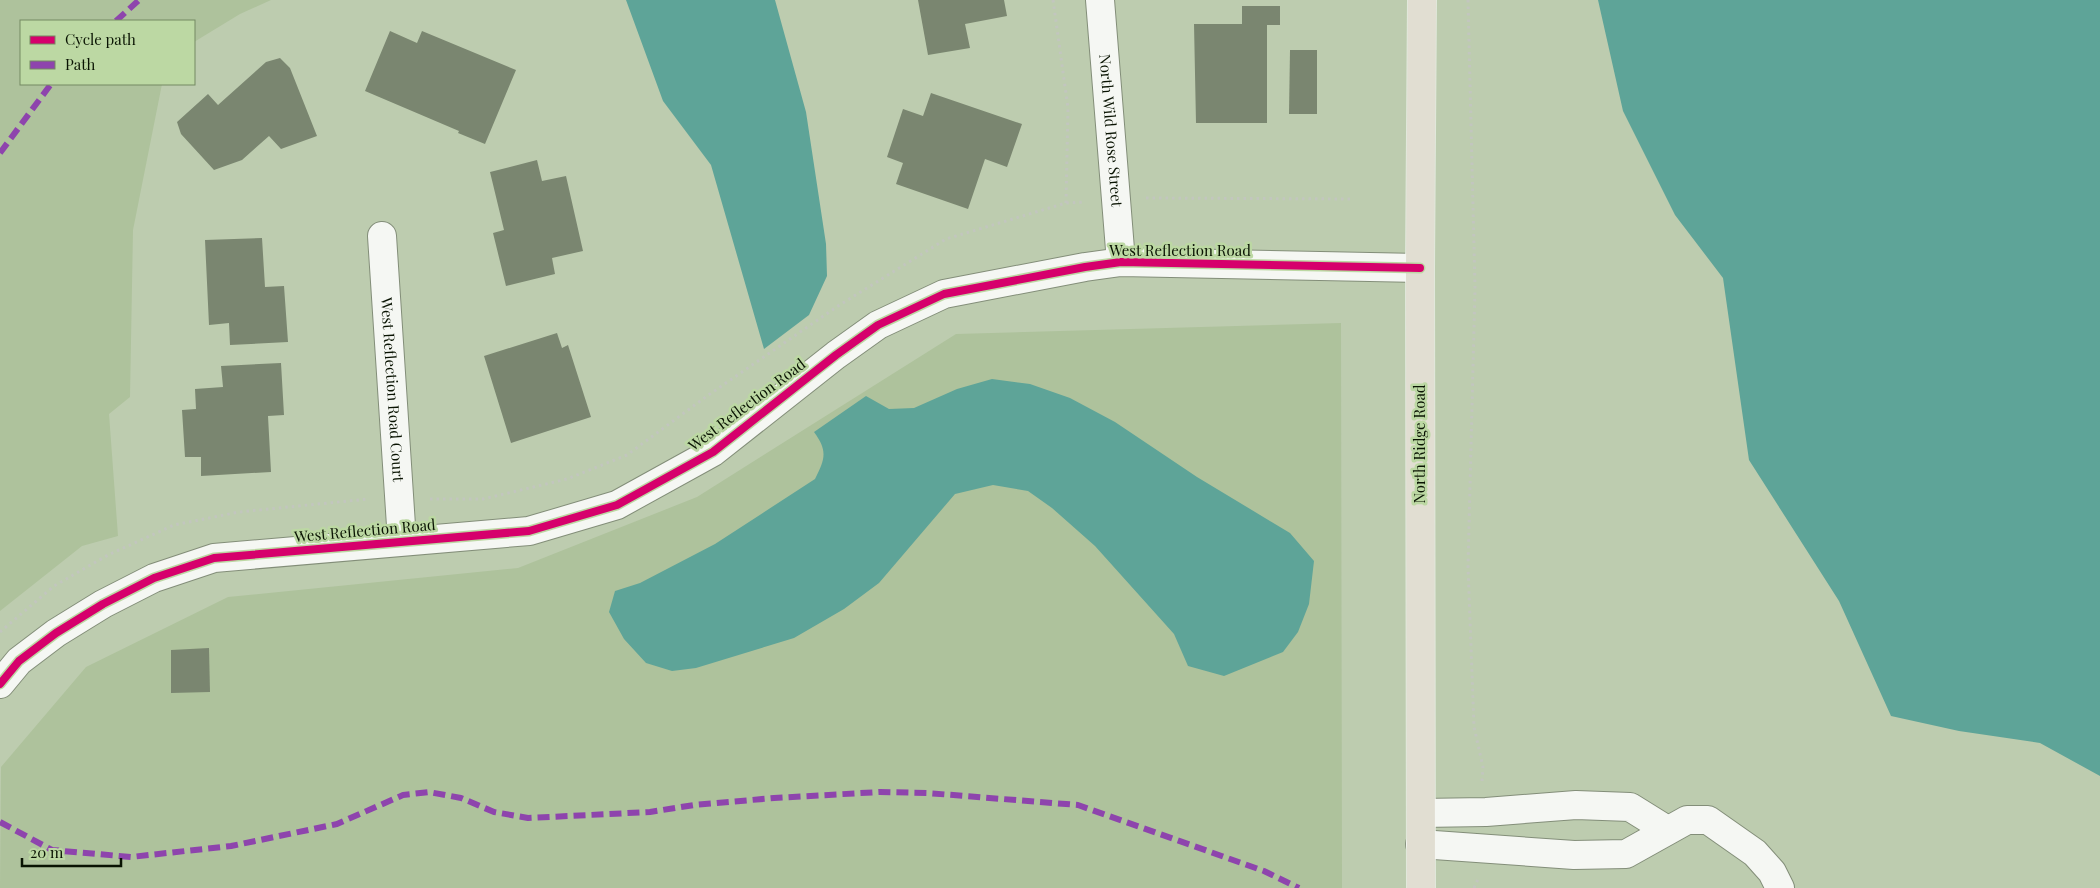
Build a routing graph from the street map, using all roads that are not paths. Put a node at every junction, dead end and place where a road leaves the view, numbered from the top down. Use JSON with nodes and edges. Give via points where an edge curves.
{"nodes":[{"id":1,"x":1100,"y":0,"type":"edge"},
{"id":2,"x":1422,"y":0,"type":"edge"},
{"id":3,"x":382,"y":236,"type":"dead end"},
{"id":4,"x":1122,"y":262,"type":"junction"},
{"id":5,"x":1420,"y":268,"type":"junction"},
{"id":6,"x":402,"y":541,"type":"junction"},
{"id":7,"x":0,"y":684,"type":"edge"},
{"id":8,"x":1421,"y":813,"type":"junction"},
{"id":9,"x":1667,"y":830,"type":"junction"},
{"id":10,"x":1420,"y":844,"type":"junction"},
{"id":11,"x":1421,"y":888,"type":"edge"},
{"id":12,"x":1780,"y":888,"type":"edge"}],
"edges":[{"from":1,"to":4,"type":"street","name":"North Wild Rose Street"},
{"from":2,"to":5,"type":"main road","name":"North Ridge Road"},
{"from":3,"to":6,"type":"street","name":"West Reflection Road Court"},
{"from":4,"to":5,"type":"street","name":"West Reflection Road"},
{"from":4,"to":6,"type":"street","name":"West Reflection Road","via":[[1084,266],[944,294],[886,321],[836,355],[713,452],[617,504],[529,531]]},
{"from":5,"to":8,"type":"main road","name":"North Ridge Road"},
{"from":6,"to":7,"type":"street","name":"West Reflection Road","via":[[214,558],[154,578],[56,633],[19,661]]},
{"from":8,"to":9,"type":"street","via":[[1576,805],[1630,807]]},
{"from":8,"to":10,"type":"main road","name":"North Ridge Road"},
{"from":9,"to":10,"type":"street","via":[[1626,854],[1574,855]]},
{"from":9,"to":12,"type":"street","via":[[1687,820],[1708,820],[1755,852],[1772,872]]},
{"from":10,"to":11,"type":"main road","name":"North Ridge Road"}]}
